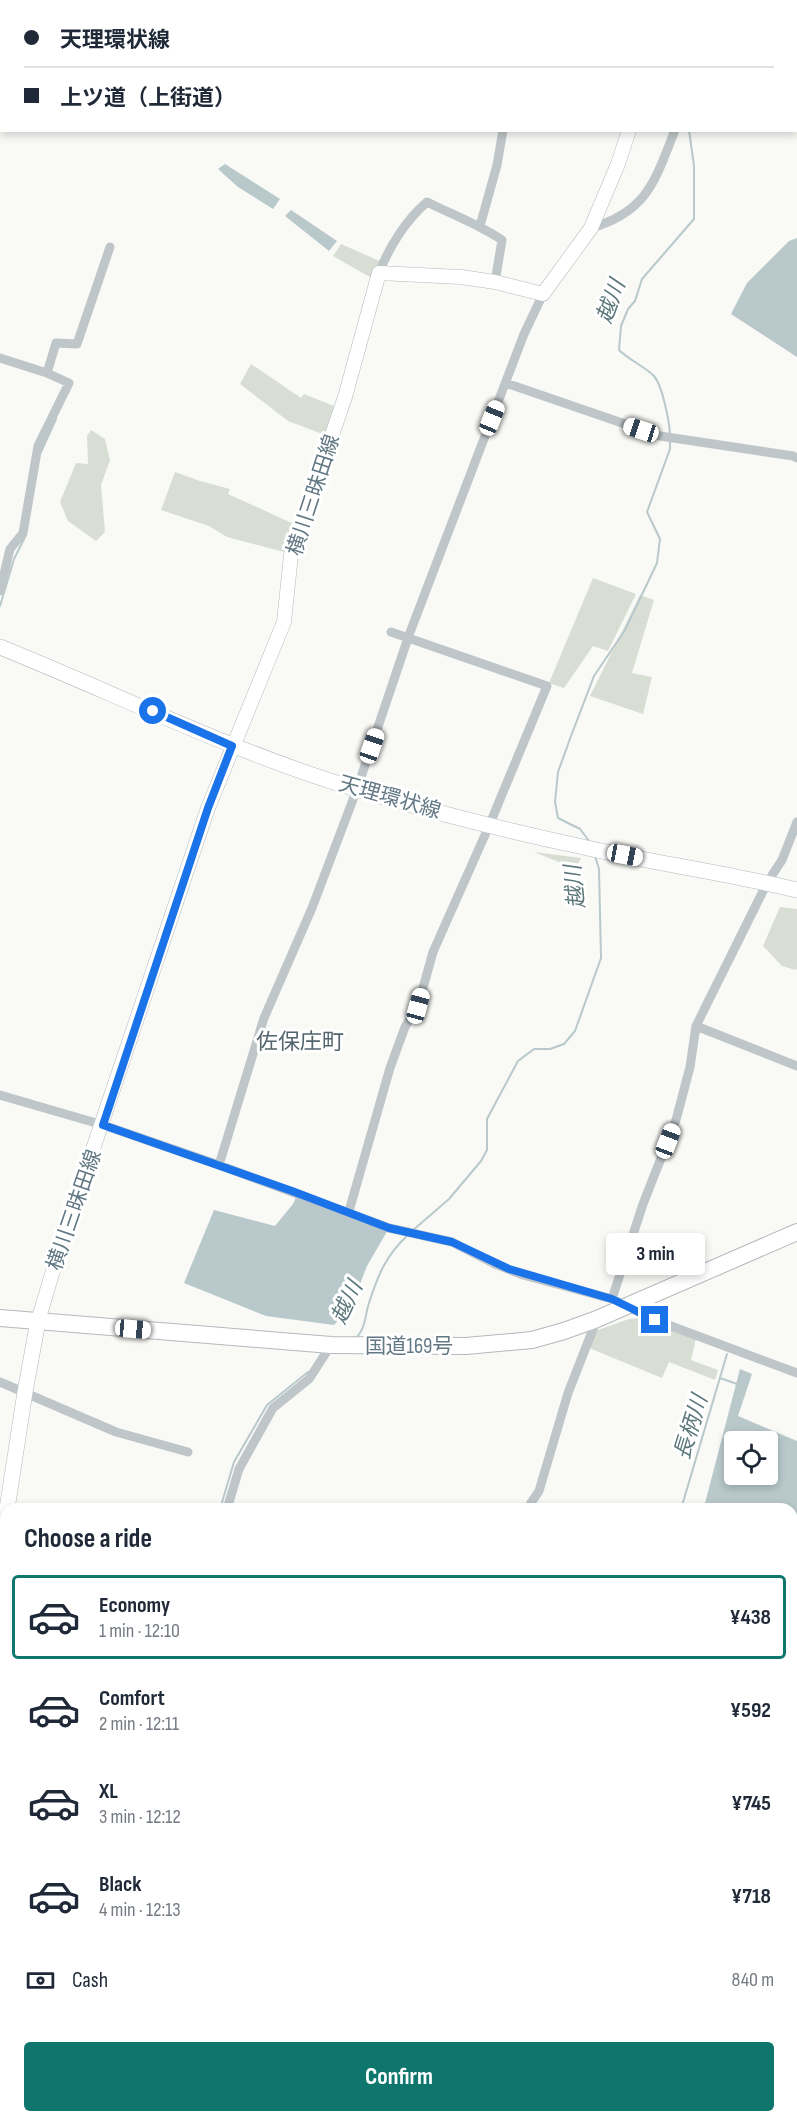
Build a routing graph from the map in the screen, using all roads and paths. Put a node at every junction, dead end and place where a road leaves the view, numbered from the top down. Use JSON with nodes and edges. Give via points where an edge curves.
{"nodes":[{"id":1,"x":502,"y":132,"type":"edge"},
{"id":2,"x":628,"y":132,"type":"edge"},
{"id":3,"x":674,"y":132,"type":"edge"},
{"id":4,"x":480,"y":225,"type":"junction"},
{"id":5,"x":591,"y":228,"type":"junction"},
{"id":6,"x":110,"y":247,"type":"dead end"},
{"id":7,"x":379,"y":273,"type":"junction"},
{"id":8,"x":495,"y":282,"type":"junction"},
{"id":9,"x":543,"y":294,"type":"junction"},
{"id":10,"x":0,"y":358,"type":"edge"},
{"id":11,"x":47,"y":373,"type":"junction"},
{"id":12,"x":506,"y":383,"type":"junction"},
{"id":13,"x":797,"y":458,"type":"edge"},
{"id":14,"x":0,"y":591,"type":"edge"},
{"id":15,"x":391,"y":632,"type":"dead end"},
{"id":16,"x":408,"y":638,"type":"junction"},
{"id":17,"x":0,"y":647,"type":"edge"},
{"id":18,"x":232,"y":746,"type":"junction"},
{"id":19,"x":357,"y":789,"type":"junction"},
{"id":20,"x":797,"y":822,"type":"edge"},
{"id":21,"x":489,"y":826,"type":"junction"},
{"id":22,"x":767,"y":883,"type":"junction"},
{"id":23,"x":797,"y":890,"type":"edge"},
{"id":24,"x":696,"y":1026,"type":"junction"},
{"id":25,"x":797,"y":1066,"type":"edge"},
{"id":26,"x":0,"y":1095,"type":"edge"},
{"id":27,"x":103,"y":1125,"type":"junction"},
{"id":28,"x":219,"y":1164,"type":"junction"},
{"id":29,"x":349,"y":1211,"type":"junction"},
{"id":30,"x":797,"y":1232,"type":"edge"},
{"id":31,"x":620,"y":1303,"type":"junction"},
{"id":32,"x":0,"y":1318,"type":"edge"},
{"id":33,"x":597,"y":1319,"type":"junction"},
{"id":34,"x":38,"y":1321,"type":"junction"},
{"id":35,"x":331,"y":1345,"type":"junction"},
{"id":36,"x":797,"y":1373,"type":"edge"},
{"id":37,"x":0,"y":1382,"type":"edge"},
{"id":38,"x":25,"y":1392,"type":"junction"},
{"id":39,"x":188,"y":1452,"type":"dead end"},
{"id":40,"x":8,"y":1503,"type":"edge"},
{"id":41,"x":229,"y":1503,"type":"edge"},
{"id":42,"x":531,"y":1503,"type":"edge"}],
"edges":[{"from":1,"to":4,"type":"street"},
{"from":2,"to":5,"type":"main road"},
{"from":3,"to":5,"type":"street","via":[[646,195],[610,223]]},
{"from":4,"to":7,"type":"street","via":[[427,202],[386,255]]},
{"from":4,"to":8,"type":"street","via":[[501,240]]},
{"from":5,"to":9,"type":"main road"},
{"from":6,"to":11,"type":"street","via":[[80,339],[77,344],[56,343]]},
{"from":7,"to":8,"type":"main road"},
{"from":7,"to":18,"type":"main road","name":"横川三昧田線","via":[[345,397],[291,555],[284,622]]},
{"from":8,"to":9,"type":"main road"},
{"from":9,"to":12,"type":"street"},
{"from":10,"to":11,"type":"street"},
{"from":11,"to":14,"type":"street","via":[[69,383],[38,446],[23,533],[10,549]]},
{"from":12,"to":13,"type":"street","via":[[660,436]]},
{"from":12,"to":16,"type":"street"},
{"from":15,"to":16,"type":"street"},
{"from":16,"to":19,"type":"street"},
{"from":16,"to":21,"type":"street","via":[[547,686]]},
{"from":17,"to":18,"type":"main road","name":"天理環状線"},
{"from":18,"to":19,"type":"main road","name":"天理環状線"},
{"from":18,"to":27,"type":"main road","name":"横川三昧田線"},
{"from":19,"to":21,"type":"main road","name":"天理環状線"},
{"from":19,"to":28,"type":"street","via":[[312,908],[264,1018]]},
{"from":20,"to":22,"type":"street","via":[[782,860]]},
{"from":21,"to":22,"type":"main road","name":"天理環状線"},
{"from":21,"to":29,"type":"street","via":[[433,952],[418,1006],[405,1027],[390,1068]]},
{"from":22,"to":23,"type":"main road","name":"天理環状線"},
{"from":22,"to":24,"type":"street"},
{"from":24,"to":25,"type":"street"},
{"from":24,"to":31,"type":"street","via":[[676,1120],[643,1204]]},
{"from":26,"to":27,"type":"street"},
{"from":27,"to":28,"type":"street"},
{"from":27,"to":34,"type":"main road","name":"横川三昧田線"},
{"from":28,"to":29,"type":"street"},
{"from":29,"to":31,"type":"street","via":[[389,1228],[452,1242],[523,1275]]},
{"from":30,"to":31,"type":"highway","name":"国道169号"},
{"from":31,"to":33,"type":"highway","name":"国道169号"},
{"from":31,"to":36,"type":"street"},
{"from":32,"to":34,"type":"highway","name":"国道169号"},
{"from":33,"to":35,"type":"highway","name":"国道169号","via":[[532,1340],[498,1344]]},
{"from":33,"to":42,"type":"street","via":[[568,1393],[539,1491]]},
{"from":34,"to":35,"type":"highway","name":"国道169号"},
{"from":34,"to":38,"type":"main road"},
{"from":35,"to":41,"type":"street","via":[[309,1379],[273,1408],[239,1469]]},
{"from":37,"to":38,"type":"street"},
{"from":38,"to":39,"type":"street","via":[[116,1432]]},
{"from":38,"to":40,"type":"main road"}]}
